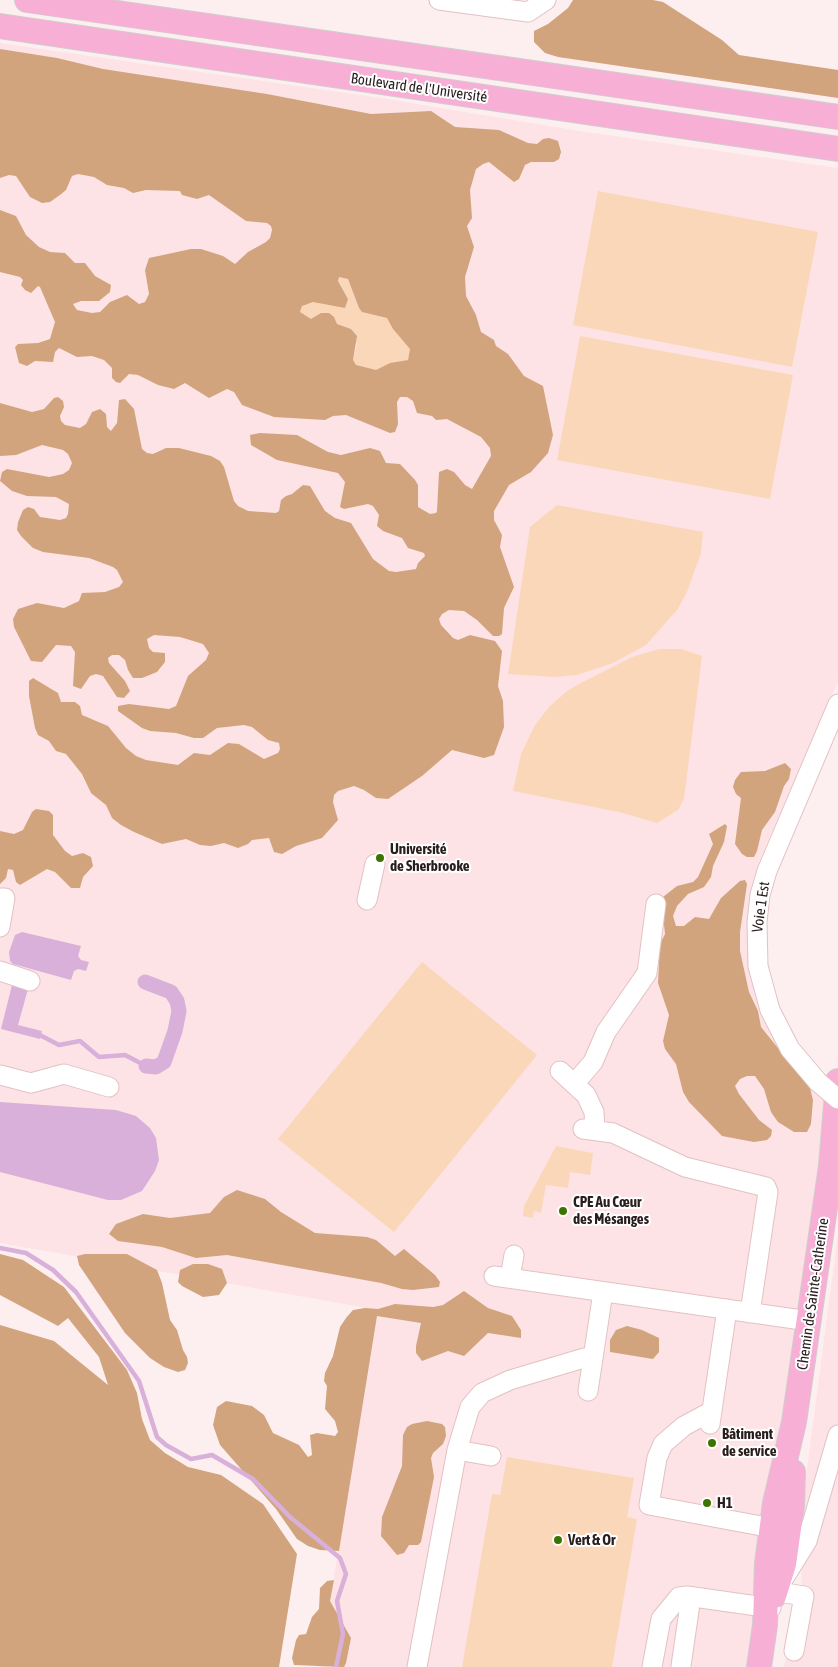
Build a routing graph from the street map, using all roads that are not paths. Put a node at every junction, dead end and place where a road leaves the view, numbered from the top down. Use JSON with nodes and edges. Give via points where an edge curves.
{"nodes":[{"id":1,"x":27,"y":0,"type":"edge"},
{"id":2,"x":439,"y":0,"type":"edge"},
{"id":3,"x":546,"y":0,"type":"edge"},
{"id":4,"x":0,"y":26,"type":"edge"},
{"id":5,"x":838,"y":117,"type":"edge"},
{"id":6,"x":838,"y":149,"type":"edge"},
{"id":7,"x":838,"y":704,"type":"edge"},
{"id":8,"x":376,"y":864,"type":"dead end"},
{"id":9,"x":0,"y":898,"type":"edge"},
{"id":10,"x":367,"y":900,"type":"dead end"},
{"id":11,"x":656,"y":904,"type":"dead end"},
{"id":12,"x":0,"y":927,"type":"edge"},
{"id":13,"x":0,"y":971,"type":"edge"},
{"id":14,"x":30,"y":981,"type":"dead end"},
{"id":15,"x":560,"y":1071,"type":"dead end"},
{"id":16,"x":0,"y":1075,"type":"edge"},
{"id":17,"x":828,"y":1081,"type":"edge"},
{"id":18,"x":575,"y":1083,"type":"junction"},
{"id":19,"x":109,"y":1087,"type":"dead end"},
{"id":20,"x":838,"y":1099,"type":"edge"},
{"id":21,"x":838,"y":1135,"type":"edge"},
{"id":22,"x":831,"y":1166,"type":"junction"},
{"id":23,"x":514,"y":1255,"type":"dead end"},
{"id":24,"x":603,"y":1292,"type":"junction"},
{"id":25,"x":727,"y":1309,"type":"junction"},
{"id":26,"x":750,"y":1313,"type":"junction"},
{"id":27,"x":809,"y":1321,"type":"junction"},
{"id":28,"x":593,"y":1359,"type":"junction"},
{"id":29,"x":588,"y":1391,"type":"dead end"},
{"id":30,"x":794,"y":1422,"type":"junction"},
{"id":31,"x":838,"y":1435,"type":"edge"},
{"id":32,"x":457,"y":1450,"type":"junction"},
{"id":33,"x":491,"y":1456,"type":"dead end"},
{"id":34,"x":772,"y":1528,"type":"junction"},
{"id":35,"x":691,"y":1596,"type":"junction"},
{"id":36,"x":769,"y":1604,"type":"junction"},
{"id":37,"x":794,"y":1651,"type":"dead end"},
{"id":38,"x":680,"y":1666,"type":"edge"},
{"id":39,"x":417,"y":1667,"type":"edge"},
{"id":40,"x":652,"y":1667,"type":"edge"},
{"id":41,"x":759,"y":1667,"type":"edge"}],
"edges":[{"from":1,"to":5,"type":"main road","name":"Boulevard de l'Université"},
{"from":2,"to":3,"type":"street","via":[[528,12]]},
{"from":4,"to":6,"type":"main road","name":"Boulevard de l'Université"},
{"from":7,"to":17,"type":"street","name":"Voie 1 Est","via":[[770,863],[756,922],[758,966],[770,1010],[788,1045]]},
{"from":8,"to":10,"type":"street"},
{"from":9,"to":12,"type":"street","via":[[5,898]]},
{"from":11,"to":18,"type":"street","via":[[647,974],[606,1032],[593,1062]]},
{"from":13,"to":14,"type":"street"},
{"from":15,"to":18,"type":"street"},
{"from":16,"to":19,"type":"street","via":[[31,1083],[64,1074]]},
{"from":17,"to":20,"type":"street","name":"Voie 1 Est","bridge":true},
{"from":17,"to":22,"type":"main road","name":"Chemin de Sainte-Catherine"},
{"from":18,"to":26,"type":"street","via":[[589,1100],[596,1120],[589,1130],[616,1134],[685,1167],[766,1186],[768,1192]]},
{"from":21,"to":22,"type":"main road","name":"Chemin de Sainte-Catherine"},
{"from":22,"to":27,"type":"main road","name":"Chemin de Sainte-Catherine"},
{"from":23,"to":24,"type":"street","via":[[502,1277]]},
{"from":24,"to":25,"type":"street"},
{"from":24,"to":28,"type":"street"},
{"from":25,"to":26,"type":"street"},
{"from":25,"to":34,"type":"street","via":[[711,1418],[684,1426],[663,1444],[657,1458],[649,1505]]},
{"from":26,"to":27,"type":"street"},
{"from":27,"to":30,"type":"main road","name":"Chemin de Sainte-Catherine"},
{"from":28,"to":29,"type":"street"},
{"from":28,"to":32,"type":"street","via":[[584,1358],[542,1369],[482,1393],[466,1416]]},
{"from":30,"to":34,"type":"main road","name":"Chemin de Sainte-Catherine"},
{"from":30,"to":36,"type":"main road","name":"Chemin de Sainte-Catherine","via":[[792,1506],[784,1564]]},
{"from":31,"to":36,"type":"street","via":[[807,1541]]},
{"from":32,"to":33,"type":"street"},
{"from":32,"to":39,"type":"street"},
{"from":34,"to":36,"type":"main road","name":"Chemin de Sainte-Catherine","via":[[767,1563]]},
{"from":35,"to":36,"type":"street"},
{"from":35,"to":38,"type":"street"},
{"from":35,"to":40,"type":"street","via":[[676,1599],[662,1616]]},
{"from":36,"to":37,"type":"street","via":[[804,1596]]},
{"from":36,"to":41,"type":"main road","name":"Chemin de Sainte-Catherine"}]}
